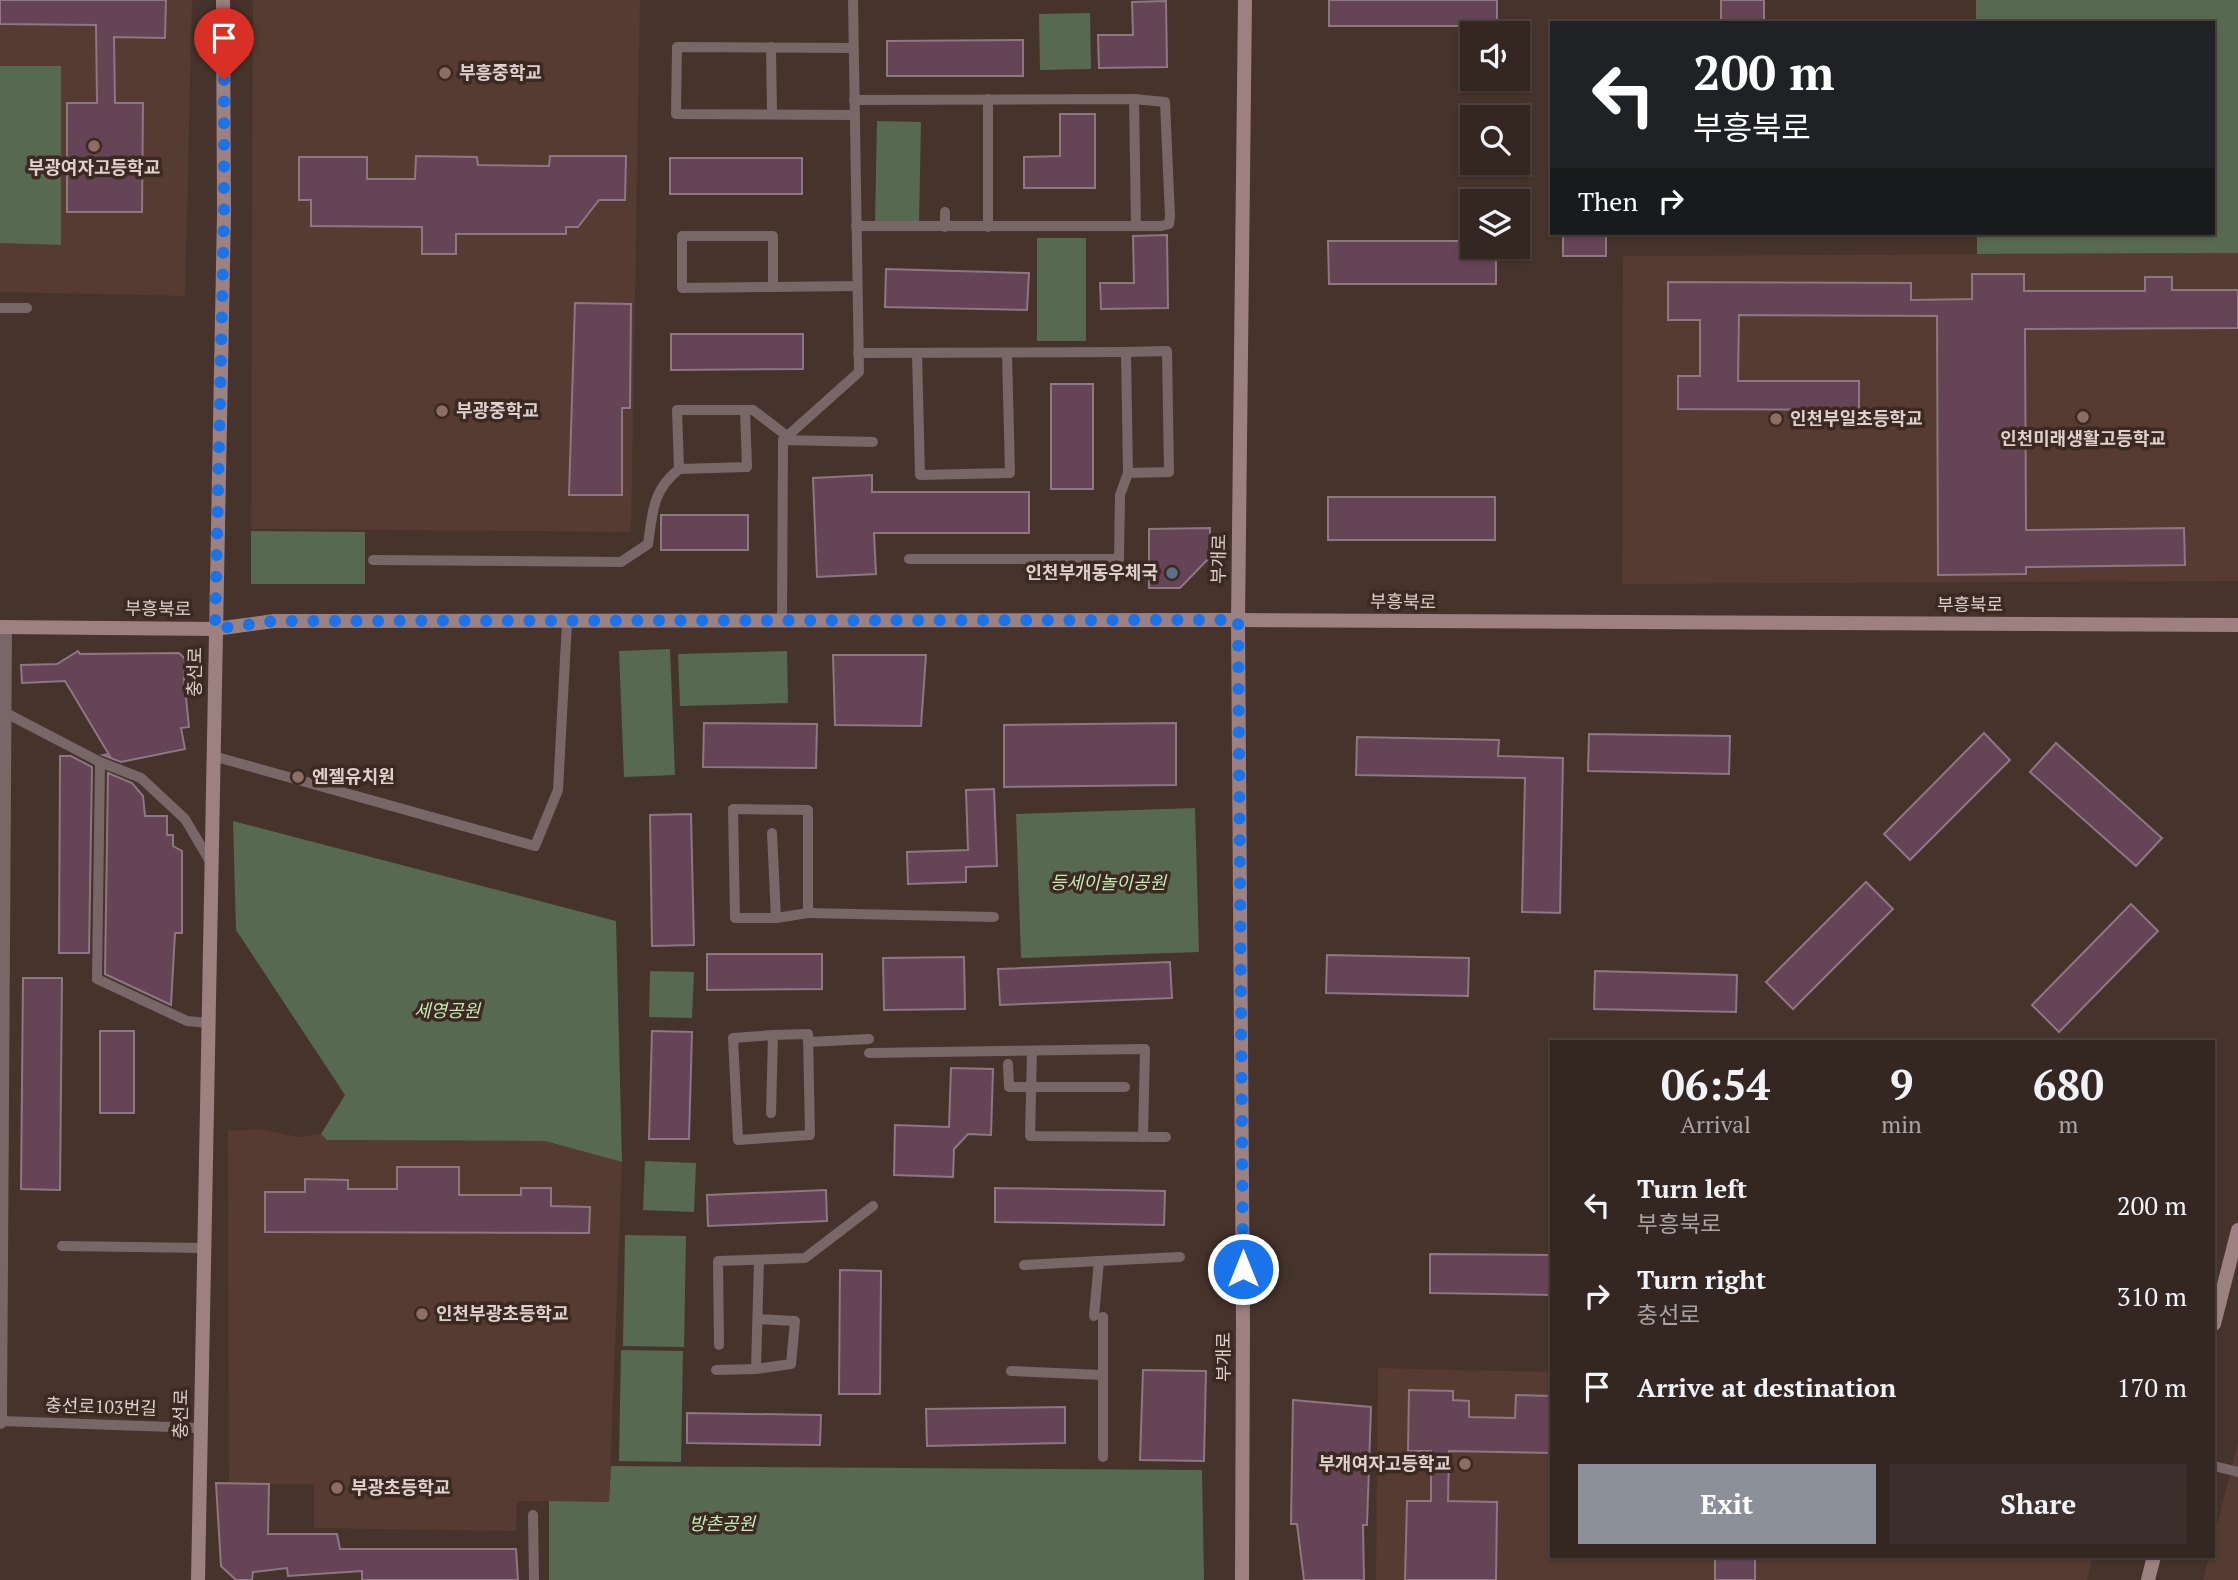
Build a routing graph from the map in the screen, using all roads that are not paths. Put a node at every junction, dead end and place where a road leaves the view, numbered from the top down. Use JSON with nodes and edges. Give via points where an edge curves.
{"nodes":[{"id":1,"x":223,"y":0,"type":"edge"},
{"id":2,"x":853,"y":0,"type":"edge"},
{"id":3,"x":1245,"y":0,"type":"edge"},
{"id":4,"x":771,"y":47,"type":"junction"},
{"id":5,"x":853,"y":48,"type":"junction"},
{"id":6,"x":988,"y":99,"type":"junction"},
{"id":7,"x":1134,"y":99,"type":"junction"},
{"id":8,"x":854,"y":100,"type":"junction"},
{"id":9,"x":772,"y":114,"type":"junction"},
{"id":10,"x":855,"y":115,"type":"junction"},
{"id":11,"x":945,"y":212,"type":"dead end"},
{"id":12,"x":856,"y":226,"type":"junction"},
{"id":13,"x":1136,"y":226,"type":"junction"},
{"id":14,"x":945,"y":227,"type":"junction"},
{"id":15,"x":988,"y":227,"type":"junction"},
{"id":16,"x":857,"y":286,"type":"junction"},
{"id":17,"x":773,"y":287,"type":"junction"},
{"id":18,"x":0,"y":307,"type":"edge"},
{"id":19,"x":27,"y":308,"type":"dead end"},
{"id":20,"x":1126,"y":352,"type":"junction"},
{"id":21,"x":858,"y":353,"type":"junction"},
{"id":22,"x":1007,"y":353,"type":"junction"},
{"id":23,"x":917,"y":354,"type":"junction"},
{"id":24,"x":745,"y":410,"type":"junction"},
{"id":25,"x":785,"y":438,"type":"junction"},
{"id":26,"x":873,"y":442,"type":"dead end"},
{"id":27,"x":679,"y":469,"type":"junction"},
{"id":28,"x":1128,"y":473,"type":"junction"},
{"id":29,"x":909,"y":558,"type":"dead end"},
{"id":30,"x":373,"y":560,"type":"dead end"},
{"id":31,"x":1238,"y":620,"type":"junction"},
{"id":32,"x":567,"y":622,"type":"junction"},
{"id":33,"x":782,"y":622,"type":"junction"},
{"id":34,"x":2238,"y":625,"type":"edge"},
{"id":35,"x":2,"y":627,"type":"edge"},
{"id":36,"x":215,"y":629,"type":"junction"},
{"id":37,"x":4,"y":712,"type":"junction"},
{"id":38,"x":213,"y":756,"type":"junction"},
{"id":39,"x":100,"y":762,"type":"junction"},
{"id":40,"x":2,"y":793,"type":"edge"},
{"id":41,"x":772,"y":833,"type":"dead end"},
{"id":42,"x":211,"y":863,"type":"junction"},
{"id":43,"x":808,"y":913,"type":"junction"},
{"id":44,"x":994,"y":917,"type":"dead end"},
{"id":45,"x":776,"y":918,"type":"junction"},
{"id":46,"x":2,"y":952,"type":"edge"},
{"id":47,"x":208,"y":1023,"type":"junction"},
{"id":48,"x":773,"y":1035,"type":"junction"},
{"id":49,"x":869,"y":1039,"type":"dead end"},
{"id":50,"x":808,"y":1042,"type":"junction"},
{"id":51,"x":1032,"y":1051,"type":"junction"},
{"id":52,"x":869,"y":1053,"type":"dead end"},
{"id":53,"x":1007,"y":1064,"type":"dead end"},
{"id":54,"x":1031,"y":1087,"type":"junction"},
{"id":55,"x":1125,"y":1087,"type":"dead end"},
{"id":56,"x":1,"y":1107,"type":"edge"},
{"id":57,"x":771,"y":1113,"type":"dead end"},
{"id":58,"x":1143,"y":1137,"type":"junction"},
{"id":59,"x":1166,"y":1137,"type":"dead end"},
{"id":60,"x":873,"y":1206,"type":"dead end"},
{"id":61,"x":2238,"y":1230,"type":"edge"},
{"id":62,"x":1,"y":1237,"type":"edge"},
{"id":63,"x":62,"y":1247,"type":"dead end"},
{"id":64,"x":204,"y":1248,"type":"junction"},
{"id":65,"x":1180,"y":1256,"type":"dead end"},
{"id":66,"x":759,"y":1260,"type":"junction"},
{"id":67,"x":1099,"y":1261,"type":"junction"},
{"id":68,"x":1024,"y":1265,"type":"dead end"},
{"id":69,"x":758,"y":1319,"type":"junction"},
{"id":70,"x":2215,"y":1320,"type":"edge"},
{"id":71,"x":719,"y":1345,"type":"dead end"},
{"id":72,"x":1,"y":1369,"type":"edge"},
{"id":73,"x":756,"y":1369,"type":"junction"},
{"id":74,"x":716,"y":1370,"type":"dead end"},
{"id":75,"x":1011,"y":1371,"type":"dead end"},
{"id":76,"x":1102,"y":1375,"type":"junction"},
{"id":77,"x":0,"y":1422,"type":"edge"},
{"id":78,"x":200,"y":1428,"type":"junction"},
{"id":79,"x":1103,"y":1458,"type":"dead end"},
{"id":80,"x":2215,"y":1466,"type":"edge"},
{"id":81,"x":2238,"y":1472,"type":"edge"},
{"id":82,"x":533,"y":1514,"type":"dead end"},
{"id":83,"x":2154,"y":1558,"type":"edge"},
{"id":84,"x":198,"y":1580,"type":"edge"},
{"id":85,"x":534,"y":1580,"type":"edge"},
{"id":86,"x":1242,"y":1580,"type":"edge"},
{"id":87,"x":2148,"y":1580,"type":"edge"}],
"edges":[{"from":1,"to":36,"type":"street","name":"충선로","via":[[224,213]]},
{"from":2,"to":5,"type":"lane"},
{"from":3,"to":31,"type":"street","name":"부개로"},
{"from":4,"to":5,"type":"lane"},
{"from":4,"to":9,"type":"lane"},
{"from":4,"to":9,"type":"lane","via":[[677,47],[676,114]]},
{"from":5,"to":8,"type":"lane"},
{"from":6,"to":7,"type":"lane"},
{"from":6,"to":8,"type":"lane"},
{"from":6,"to":15,"type":"lane"},
{"from":7,"to":13,"type":"lane"},
{"from":7,"to":13,"type":"lane","via":[[1157,99],[1167,108],[1170,216],[1169,224]]},
{"from":8,"to":10,"type":"lane"},
{"from":9,"to":10,"type":"lane"},
{"from":10,"to":12,"type":"lane"},
{"from":11,"to":14,"type":"lane"},
{"from":12,"to":14,"type":"lane"},
{"from":12,"to":16,"type":"lane"},
{"from":13,"to":15,"type":"lane"},
{"from":14,"to":15,"type":"lane"},
{"from":16,"to":17,"type":"lane"},
{"from":16,"to":21,"type":"lane"},
{"from":17,"to":17,"type":"lane","via":[[682,288],[682,236],[773,236]]},
{"from":18,"to":19,"type":"lane"},
{"from":20,"to":22,"type":"lane"},
{"from":20,"to":28,"type":"lane"},
{"from":20,"to":28,"type":"lane","via":[[1167,351],[1169,472]]},
{"from":21,"to":23,"type":"lane"},
{"from":21,"to":25,"type":"lane","via":[[859,372]]},
{"from":22,"to":23,"type":"lane"},
{"from":22,"to":23,"type":"lane","via":[[1010,473],[920,475]]},
{"from":24,"to":25,"type":"lane","via":[[753,410]]},
{"from":24,"to":27,"type":"lane","via":[[747,467]]},
{"from":24,"to":27,"type":"lane","via":[[677,410]]},
{"from":25,"to":26,"type":"lane"},
{"from":25,"to":33,"type":"lane"},
{"from":27,"to":30,"type":"lane","via":[[663,482],[655,500],[648,544],[621,562]]},
{"from":28,"to":29,"type":"lane","via":[[1119,495],[1119,559]]},
{"from":31,"to":33,"type":"street","name":"부흥북로"},
{"from":31,"to":34,"type":"street","name":"부흥북로"},
{"from":31,"to":86,"type":"street","name":"부개로"},
{"from":32,"to":33,"type":"street","name":"부흥북로"},
{"from":32,"to":36,"type":"street","name":"부흥북로","via":[[274,621]]},
{"from":32,"to":38,"type":"lane","via":[[558,790],[535,846]]},
{"from":35,"to":36,"type":"street","name":"부흥북로"},
{"from":35,"to":37,"type":"street"},
{"from":36,"to":38,"type":"street","name":"충선로"},
{"from":37,"to":39,"type":"lane"},
{"from":37,"to":40,"type":"street"},
{"from":38,"to":42,"type":"street","name":"충선로"},
{"from":39,"to":42,"type":"lane","via":[[141,778],[186,819]]},
{"from":39,"to":47,"type":"lane","via":[[97,979],[187,1021]]},
{"from":40,"to":46,"type":"street"},
{"from":41,"to":45,"type":"lane"},
{"from":42,"to":47,"type":"street","name":"충선로"},
{"from":43,"to":44,"type":"lane"},
{"from":43,"to":45,"type":"lane"},
{"from":43,"to":45,"type":"lane","via":[[808,810],[733,809],[735,918]]},
{"from":46,"to":56,"type":"street"},
{"from":47,"to":64,"type":"street","name":"충선로"},
{"from":48,"to":50,"type":"lane","via":[[808,1034]]},
{"from":48,"to":50,"type":"lane","via":[[733,1038],[738,1140],[810,1135]]},
{"from":48,"to":57,"type":"lane"},
{"from":49,"to":50,"type":"lane"},
{"from":51,"to":52,"type":"lane"},
{"from":51,"to":54,"type":"lane"},
{"from":51,"to":58,"type":"lane","via":[[1145,1049]]},
{"from":53,"to":54,"type":"lane","via":[[1009,1087]]},
{"from":54,"to":55,"type":"lane"},
{"from":54,"to":58,"type":"lane","via":[[1030,1136]]},
{"from":56,"to":62,"type":"street"},
{"from":58,"to":59,"type":"lane"},
{"from":60,"to":66,"type":"lane","via":[[805,1258]]},
{"from":61,"to":70,"type":"street"},
{"from":62,"to":72,"type":"street"},
{"from":63,"to":64,"type":"lane"},
{"from":64,"to":78,"type":"street","name":"충선로"},
{"from":65,"to":67,"type":"lane"},
{"from":66,"to":69,"type":"lane"},
{"from":66,"to":71,"type":"lane","via":[[718,1261]]},
{"from":67,"to":68,"type":"lane"},
{"from":67,"to":76,"type":"lane"},
{"from":69,"to":73,"type":"lane"},
{"from":69,"to":73,"type":"lane","via":[[795,1321],[791,1364]]},
{"from":72,"to":77,"type":"street"},
{"from":73,"to":74,"type":"lane"},
{"from":75,"to":76,"type":"lane"},
{"from":76,"to":79,"type":"lane"},
{"from":77,"to":78,"type":"lane","name":"충선로103번길"},
{"from":78,"to":84,"type":"street","name":"충선로"},
{"from":80,"to":81,"type":"lane"},
{"from":82,"to":85,"type":"lane"},
{"from":83,"to":87,"type":"street"}]}
